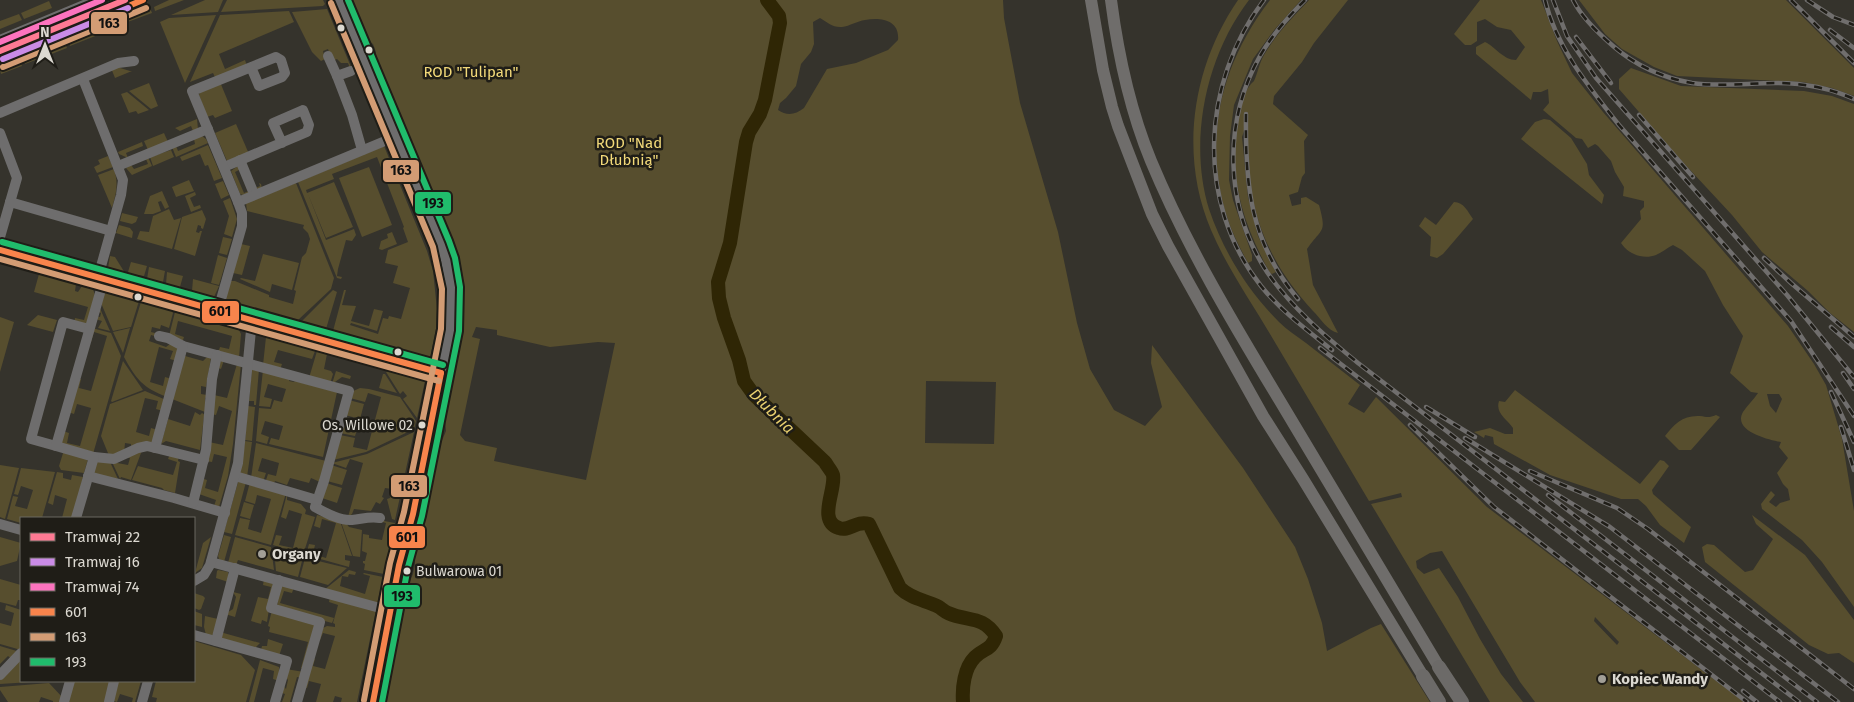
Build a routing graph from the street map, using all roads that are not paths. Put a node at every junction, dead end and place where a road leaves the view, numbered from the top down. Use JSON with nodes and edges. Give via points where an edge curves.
{"nodes":[{"id":1,"x":96,"y":0,"type":"edge"},
{"id":2,"x":143,"y":0,"type":"edge"},
{"id":3,"x":339,"y":0,"type":"edge"},
{"id":4,"x":1091,"y":0,"type":"edge"},
{"id":5,"x":1114,"y":4,"type":"edge"},
{"id":6,"x":0,"y":40,"type":"edge"},
{"id":7,"x":328,"y":56,"type":"dead end"},
{"id":8,"x":0,"y":59,"type":"edge"},
{"id":9,"x":134,"y":61,"type":"dead end"},
{"id":10,"x":251,"y":68,"type":"dead end"},
{"id":11,"x":351,"y":71,"type":"dead end"},
{"id":12,"x":337,"y":76,"type":"junction"},
{"id":13,"x":83,"y":80,"type":"junction"},
{"id":14,"x":0,"y":113,"type":"edge"},
{"id":15,"x":208,"y":128,"type":"junction"},
{"id":16,"x":0,"y":133,"type":"edge"},
{"id":17,"x":397,"y":136,"type":"junction"},
{"id":18,"x":282,"y":143,"type":"dead end"},
{"id":19,"x":362,"y":150,"type":"junction"},
{"id":20,"x":240,"y":160,"type":"junction"},
{"id":21,"x":118,"y":166,"type":"junction"},
{"id":22,"x":224,"y":167,"type":"junction"},
{"id":23,"x":252,"y":189,"type":"dead end"},
{"id":24,"x":10,"y":202,"type":"junction"},
{"id":25,"x":238,"y":202,"type":"junction"},
{"id":26,"x":111,"y":231,"type":"junction"},
{"id":27,"x":0,"y":236,"type":"edge"},
{"id":28,"x":0,"y":250,"type":"edge"},
{"id":29,"x":101,"y":278,"type":"junction"},
{"id":30,"x":218,"y":310,"type":"junction"},
{"id":31,"x":252,"y":320,"type":"junction"},
{"id":32,"x":89,"y":329,"type":"junction"},
{"id":33,"x":159,"y":336,"type":"dead end"},
{"id":34,"x":183,"y":346,"type":"junction"},
{"id":35,"x":217,"y":355,"type":"junction"},
{"id":36,"x":248,"y":363,"type":"junction"},
{"id":37,"x":441,"y":373,"type":"junction"},
{"id":38,"x":56,"y":446,"type":"junction"},
{"id":39,"x":155,"y":448,"type":"junction"},
{"id":40,"x":94,"y":457,"type":"junction"},
{"id":41,"x":204,"y":460,"type":"junction"},
{"id":42,"x":88,"y":476,"type":"junction"},
{"id":43,"x":235,"y":476,"type":"junction"},
{"id":44,"x":317,"y":500,"type":"junction"},
{"id":45,"x":193,"y":503,"type":"junction"},
{"id":46,"x":225,"y":513,"type":"junction"},
{"id":47,"x":76,"y":517,"type":"edge"},
{"id":48,"x":380,"y":518,"type":"dead end"},
{"id":49,"x":0,"y":524,"type":"edge"},
{"id":50,"x":20,"y":530,"type":"edge"},
{"id":51,"x":211,"y":562,"type":"junction"},
{"id":52,"x":235,"y":568,"type":"junction"},
{"id":53,"x":195,"y":580,"type":"edge"},
{"id":54,"x":278,"y":580,"type":"junction"},
{"id":55,"x":391,"y":610,"type":"junction"},
{"id":56,"x":195,"y":635,"type":"edge"},
{"id":57,"x":216,"y":641,"type":"junction"},
{"id":58,"x":20,"y":654,"type":"edge"},
{"id":59,"x":1439,"y":667,"type":"joint"},
{"id":60,"x":0,"y":674,"type":"edge"},
{"id":61,"x":1423,"y":676,"type":"joint"},
{"id":62,"x":70,"y":682,"type":"edge"},
{"id":63,"x":114,"y":682,"type":"edge"},
{"id":64,"x":148,"y":682,"type":"edge"},
{"id":65,"x":64,"y":702,"type":"edge"},
{"id":66,"x":108,"y":702,"type":"edge"},
{"id":67,"x":142,"y":702,"type":"edge"},
{"id":68,"x":275,"y":702,"type":"edge"},
{"id":69,"x":297,"y":702,"type":"edge"},
{"id":70,"x":373,"y":702,"type":"edge"},
{"id":71,"x":1439,"y":702,"type":"edge"},
{"id":72,"x":1462,"y":702,"type":"edge"}],
"edges":[{"from":1,"to":6,"type":"street"},
{"from":2,"to":8,"type":"street"},
{"from":3,"to":17,"type":"street"},
{"from":4,"to":61,"type":"main road","via":[[1112,107],[1152,214],[1263,416]]},
{"from":5,"to":59,"type":"main road","via":[[1120,56],[1133,107],[1150,160],[1176,218],[1237,329]]},
{"from":7,"to":12,"type":"street"},
{"from":9,"to":13,"type":"street","via":[[118,63]]},
{"from":10,"to":15,"type":"street","via":[[192,91]]},
{"from":11,"to":12,"type":"street"},
{"from":12,"to":19,"type":"street"},
{"from":13,"to":14,"type":"street"},
{"from":13,"to":21,"type":"street"},
{"from":15,"to":21,"type":"street"},
{"from":15,"to":22,"type":"street"},
{"from":16,"to":24,"type":"street","via":[[17,178]]},
{"from":17,"to":19,"type":"street"},
{"from":17,"to":37,"type":"street","via":[[443,249],[448,270],[450,330]]},
{"from":18,"to":20,"type":"street"},
{"from":19,"to":25,"type":"street"},
{"from":20,"to":22,"type":"street"},
{"from":20,"to":23,"type":"street"},
{"from":21,"to":26,"type":"street","via":[[123,186]]},
{"from":22,"to":25,"type":"street"},
{"from":24,"to":26,"type":"street"},
{"from":24,"to":27,"type":"street"},
{"from":25,"to":30,"type":"street","via":[[242,226]]},
{"from":26,"to":29,"type":"street"},
{"from":28,"to":29,"type":"street"},
{"from":29,"to":30,"type":"street"},
{"from":29,"to":32,"type":"street"},
{"from":30,"to":31,"type":"street"},
{"from":31,"to":36,"type":"street"},
{"from":31,"to":37,"type":"street"},
{"from":32,"to":38,"type":"street"},
{"from":32,"to":38,"type":"street","via":[[63,322],[31,439]]},
{"from":33,"to":34,"type":"street"},
{"from":34,"to":35,"type":"street"},
{"from":34,"to":39,"type":"street"},
{"from":35,"to":36,"type":"street"},
{"from":35,"to":41,"type":"street"},
{"from":36,"to":43,"type":"street"},
{"from":36,"to":44,"type":"street","via":[[349,392]]},
{"from":37,"to":55,"type":"street"},
{"from":38,"to":40,"type":"street"},
{"from":39,"to":40,"type":"street","via":[[143,446],[114,459]]},
{"from":39,"to":41,"type":"street"},
{"from":40,"to":42,"type":"street"},
{"from":41,"to":45,"type":"street"},
{"from":42,"to":45,"type":"street"},
{"from":42,"to":47,"type":"street"},
{"from":43,"to":44,"type":"street"},
{"from":43,"to":46,"type":"street"},
{"from":44,"to":48,"type":"street","via":[[315,507],[350,521]]},
{"from":45,"to":46,"type":"street"},
{"from":46,"to":51,"type":"street"},
{"from":49,"to":50,"type":"street"},
{"from":51,"to":52,"type":"street"},
{"from":51,"to":53,"type":"street","via":[[204,575]]},
{"from":52,"to":54,"type":"street"},
{"from":52,"to":57,"type":"street"},
{"from":54,"to":55,"type":"street"},
{"from":54,"to":69,"type":"street","via":[[271,608],[320,622]]},
{"from":55,"to":70,"type":"street"},
{"from":56,"to":57,"type":"street"},
{"from":57,"to":68,"type":"street","via":[[287,661]]},
{"from":58,"to":60,"type":"street"},
{"from":59,"to":72,"type":"highway"},
{"from":61,"to":71,"type":"highway"},
{"from":62,"to":65,"type":"street"},
{"from":63,"to":66,"type":"street"},
{"from":64,"to":67,"type":"street"}]}
